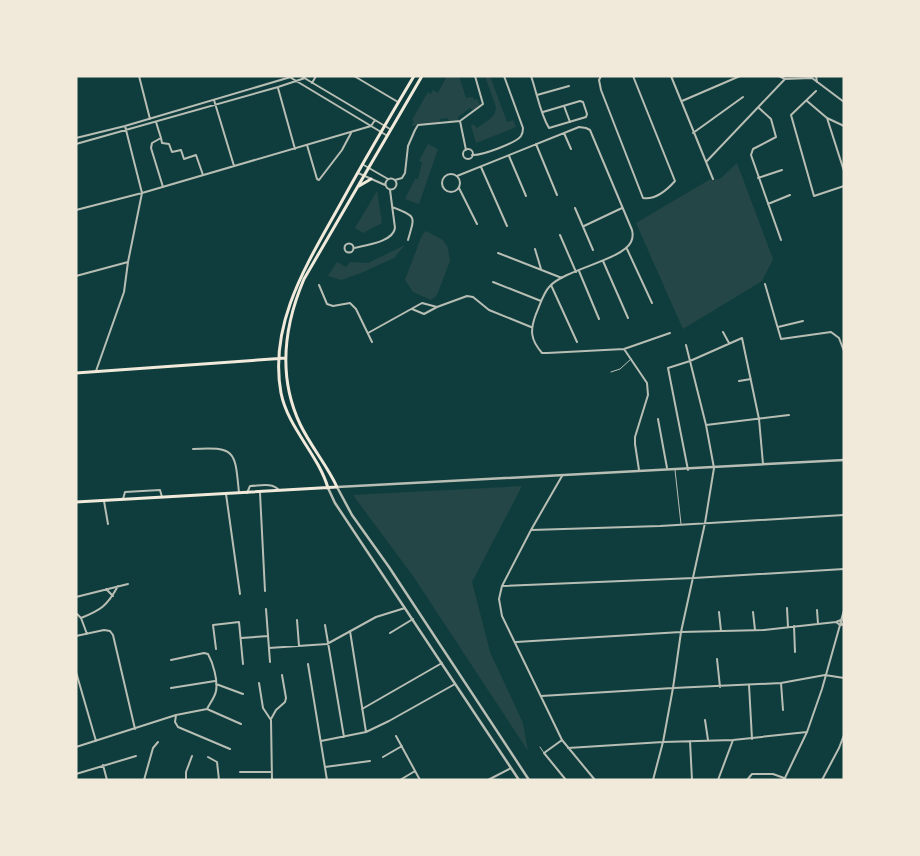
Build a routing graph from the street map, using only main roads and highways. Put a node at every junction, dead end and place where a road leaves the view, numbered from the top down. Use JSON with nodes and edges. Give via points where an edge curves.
{"nodes":[{"id":1,"x":414,"y":76,"type":"edge"},
{"id":2,"x":422,"y":76,"type":"edge"},
{"id":3,"x":370,"y":179,"type":"road end"},
{"id":4,"x":358,"y":186,"type":"junction"},
{"id":5,"x":282,"y":334,"type":"junction"},
{"id":6,"x":288,"y":334,"type":"junction"},
{"id":7,"x":280,"y":358,"type":"junction"},
{"id":8,"x":286,"y":358,"type":"junction"},
{"id":9,"x":76,"y":373,"type":"edge"},
{"id":10,"x":328,"y":488,"type":"junction"},
{"id":11,"x":76,"y":502,"type":"edge"}],
"edges":[{"from":1,"to":5,"type":"main road","via":[[300,277],[286,313]]},
{"from":2,"to":4,"type":"main road"},
{"from":3,"to":4,"type":"main road"},
{"from":4,"to":6,"type":"main road","via":[[304,279]]},
{"from":5,"to":6,"type":"main road"},
{"from":5,"to":7,"type":"main road"},
{"from":6,"to":8,"type":"main road"},
{"from":7,"to":8,"type":"main road"},
{"from":7,"to":9,"type":"main road"},
{"from":7,"to":10,"type":"main road","via":[[279,379],[283,398]]},
{"from":8,"to":10,"type":"main road","via":[[289,396],[300,425],[337,487]]},
{"from":10,"to":11,"type":"main road"}]}
